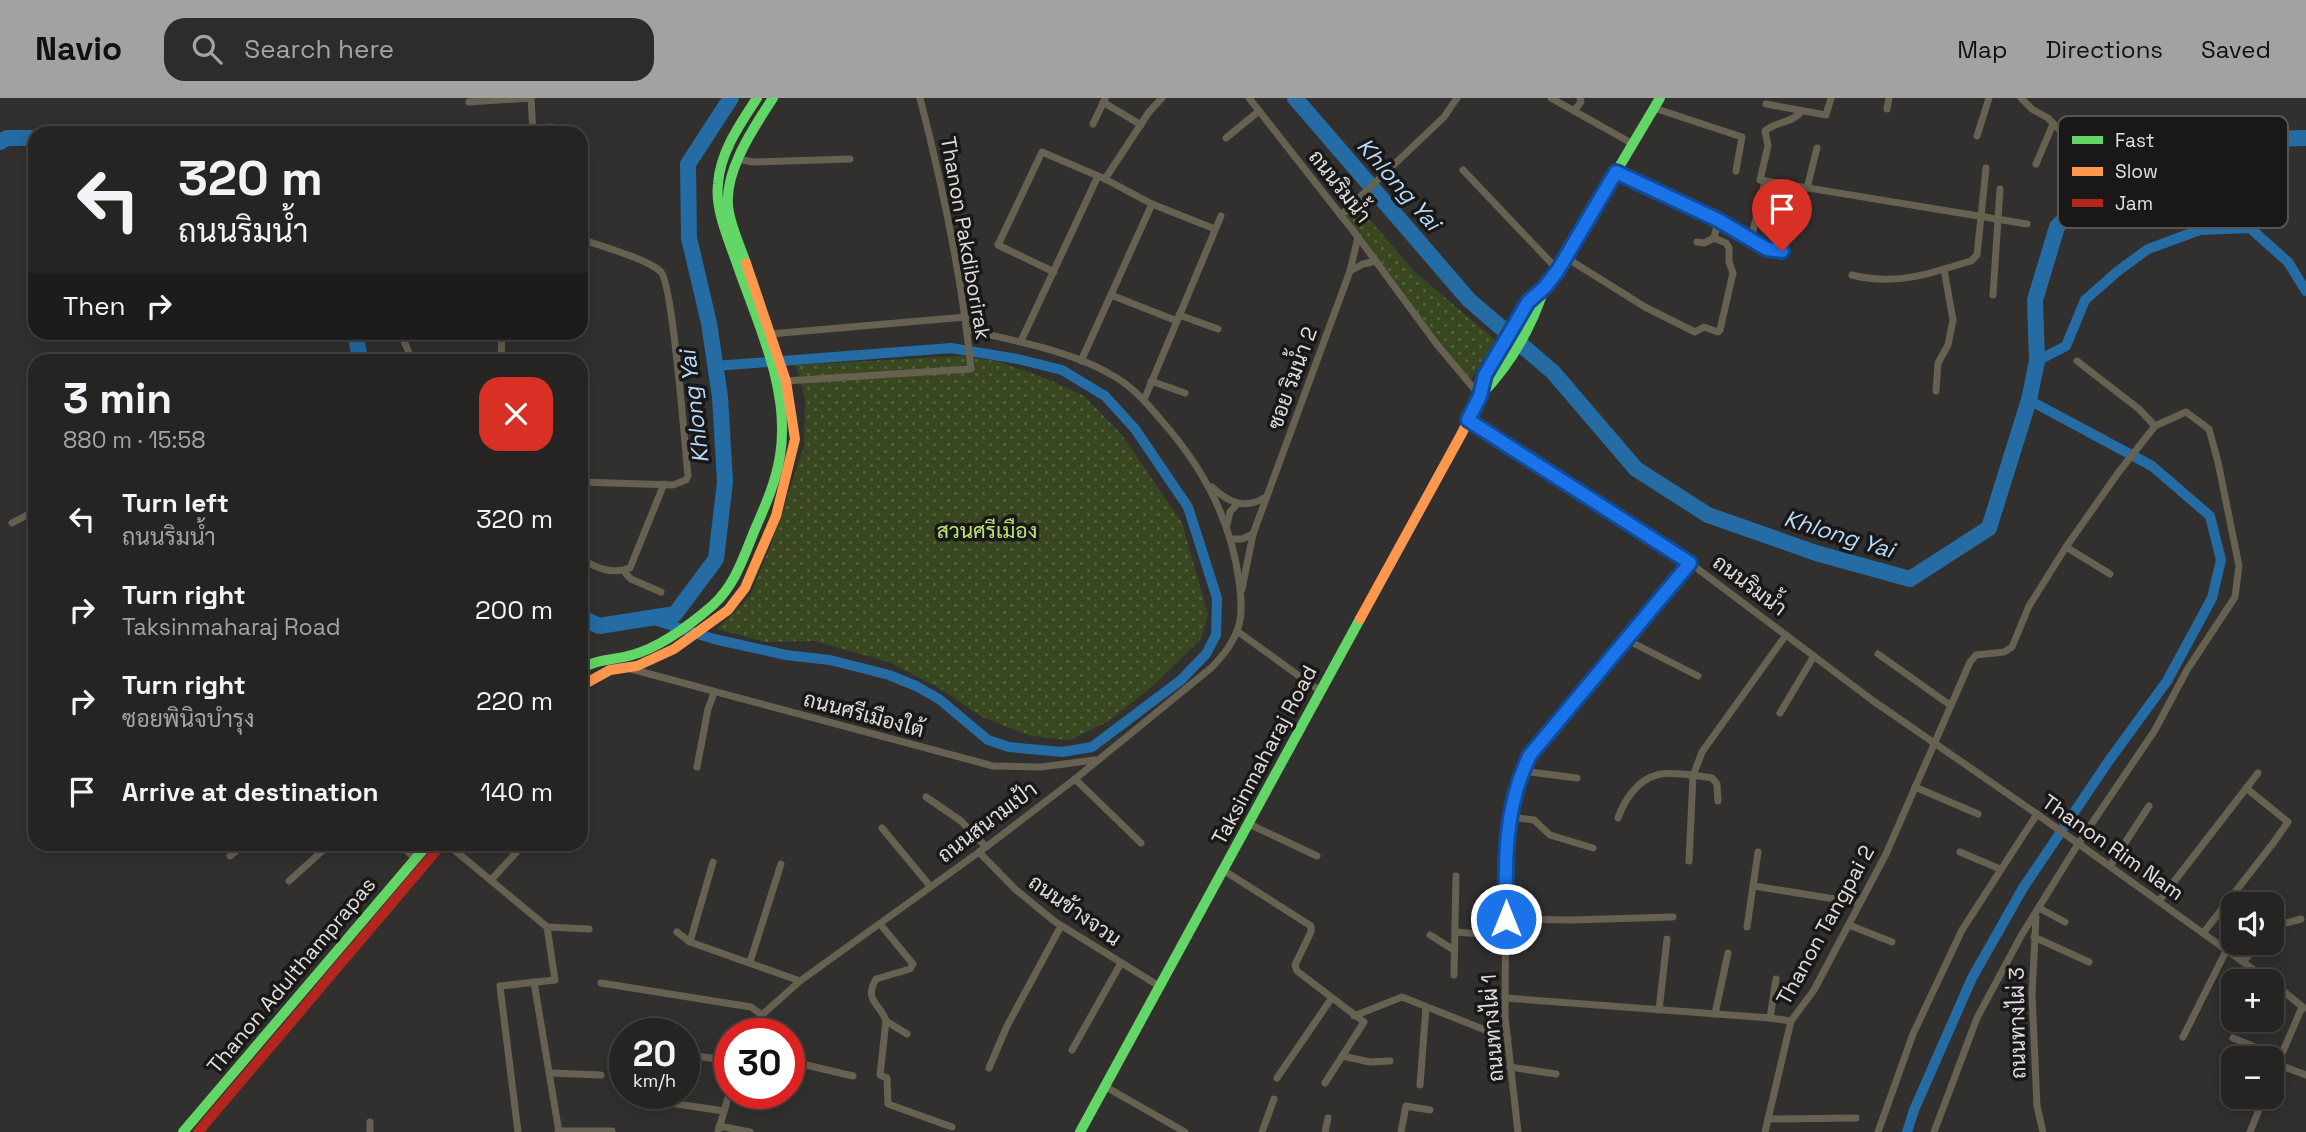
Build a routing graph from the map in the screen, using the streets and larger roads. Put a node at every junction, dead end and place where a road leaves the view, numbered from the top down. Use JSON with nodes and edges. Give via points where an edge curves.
{"nodes":[{"id":1,"x":773,"y":98,"type":"edge"},
{"id":2,"x":920,"y":98,"type":"edge"},
{"id":3,"x":1162,"y":98,"type":"edge"},
{"id":4,"x":1249,"y":98,"type":"edge"},
{"id":5,"x":1457,"y":98,"type":"edge"},
{"id":6,"x":1551,"y":98,"type":"edge"},
{"id":7,"x":1580,"y":98,"type":"edge"},
{"id":8,"x":1831,"y":98,"type":"edge"},
{"id":9,"x":1889,"y":98,"type":"edge"},
{"id":10,"x":1989,"y":98,"type":"edge"},
{"id":11,"x":2021,"y":98,"type":"edge"},
{"id":12,"x":1104,"y":100,"type":"edge"},
{"id":13,"x":469,"y":102,"type":"dead end"},
{"id":14,"x":754,"y":102,"type":"edge"},
{"id":15,"x":1657,"y":103,"type":"edge"},
{"id":16,"x":1766,"y":104,"type":"dead end"},
{"id":17,"x":1887,"y":109,"type":"dead end"},
{"id":18,"x":1259,"y":111,"type":"junction"},
{"id":19,"x":1574,"y":111,"type":"junction"},
{"id":20,"x":1801,"y":112,"type":"junction"},
{"id":21,"x":762,"y":114,"type":"junction"},
{"id":22,"x":1093,"y":124,"type":"dead end"},
{"id":23,"x":2053,"y":124,"type":"junction"},
{"id":24,"x":1141,"y":125,"type":"junction"},
{"id":25,"x":534,"y":126,"type":"edge"},
{"id":26,"x":2058,"y":129,"type":"edge"},
{"id":27,"x":1977,"y":136,"type":"dead end"},
{"id":28,"x":1226,"y":138,"type":"dead end"},
{"id":29,"x":1633,"y":144,"type":"junction"},
{"id":30,"x":1817,"y":148,"type":"dead end"},
{"id":31,"x":737,"y":159,"type":"junction"},
{"id":32,"x":850,"y":159,"type":"dead end"},
{"id":33,"x":2036,"y":164,"type":"dead end"},
{"id":34,"x":1986,"y":168,"type":"dead end"},
{"id":35,"x":1463,"y":170,"type":"dead end"},
{"id":36,"x":1736,"y":171,"type":"dead end"},
{"id":37,"x":1616,"y":172,"type":"junction"},
{"id":38,"x":1101,"y":177,"type":"junction"},
{"id":39,"x":1765,"y":181,"type":"junction"},
{"id":40,"x":1807,"y":188,"type":"junction"},
{"id":41,"x":2000,"y":189,"type":"dead end"},
{"id":42,"x":1152,"y":204,"type":"junction"},
{"id":43,"x":1341,"y":215,"type":"junction"},
{"id":44,"x":1221,"y":216,"type":"dead end"},
{"id":45,"x":1979,"y":216,"type":"junction"},
{"id":46,"x":1999,"y":219,"type":"junction"},
{"id":47,"x":1718,"y":220,"type":"junction"},
{"id":48,"x":2027,"y":224,"type":"dead end"},
{"id":49,"x":1215,"y":229,"type":"junction"},
{"id":50,"x":1358,"y":237,"type":"junction"},
{"id":51,"x":1714,"y":238,"type":"junction"},
{"id":52,"x":1751,"y":239,"type":"junction"},
{"id":53,"x":588,"y":242,"type":"edge"},
{"id":54,"x":1697,"y":242,"type":"dead end"},
{"id":55,"x":1782,"y":251,"type":"dead end"},
{"id":56,"x":1565,"y":257,"type":"junction"},
{"id":57,"x":1376,"y":261,"type":"junction"},
{"id":58,"x":1558,"y":270,"type":"junction"},
{"id":59,"x":1944,"y":270,"type":"junction"},
{"id":60,"x":1350,"y":271,"type":"junction"},
{"id":61,"x":1054,"y":272,"type":"junction"},
{"id":62,"x":1852,"y":275,"type":"dead end"},
{"id":63,"x":1545,"y":287,"type":"junction"},
{"id":64,"x":1111,"y":295,"type":"junction"},
{"id":65,"x":1993,"y":295,"type":"dead end"},
{"id":66,"x":966,"y":317,"type":"junction"},
{"id":67,"x":1178,"y":318,"type":"junction"},
{"id":68,"x":1218,"y":329,"type":"dead end"},
{"id":69,"x":770,"y":334,"type":"junction"},
{"id":70,"x":968,"y":334,"type":"junction"},
{"id":71,"x":1021,"y":341,"type":"junction"},
{"id":72,"x":770,"y":350,"type":"junction"},
{"id":73,"x":1081,"y":361,"type":"junction"},
{"id":74,"x":2077,"y":361,"type":"dead end"},
{"id":75,"x":782,"y":379,"type":"junction"},
{"id":76,"x":1151,"y":381,"type":"junction"},
{"id":77,"x":1936,"y":391,"type":"dead end"},
{"id":78,"x":1185,"y":393,"type":"dead end"},
{"id":79,"x":1480,"y":396,"type":"junction"},
{"id":80,"x":1144,"y":400,"type":"junction"},
{"id":81,"x":1468,"y":420,"type":"junction"},
{"id":82,"x":2155,"y":426,"type":"junction"},
{"id":83,"x":588,"y":482,"type":"edge"},
{"id":84,"x":664,"y":484,"type":"junction"},
{"id":85,"x":1209,"y":485,"type":"junction"},
{"id":86,"x":1267,"y":497,"type":"junction"},
{"id":87,"x":1241,"y":504,"type":"junction"},
{"id":88,"x":28,"y":515,"type":"edge"},
{"id":89,"x":1259,"y":516,"type":"junction"},
{"id":90,"x":12,"y":523,"type":"dead end"},
{"id":91,"x":1226,"y":526,"type":"junction"},
{"id":92,"x":754,"y":534,"type":"junction"},
{"id":93,"x":1253,"y":534,"type":"junction"},
{"id":94,"x":766,"y":539,"type":"junction"},
{"id":95,"x":1231,"y":539,"type":"junction"},
{"id":96,"x":2066,"y":547,"type":"junction"},
{"id":97,"x":588,"y":562,"type":"edge"},
{"id":98,"x":1690,"y":563,"type":"junction"},
{"id":99,"x":626,"y":569,"type":"junction"},
{"id":100,"x":2109,"y":574,"type":"dead end"},
{"id":101,"x":662,"y":592,"type":"dead end"},
{"id":102,"x":1241,"y":593,"type":"junction"},
{"id":103,"x":1237,"y":631,"type":"junction"},
{"id":104,"x":1786,"y":635,"type":"junction"},
{"id":105,"x":1627,"y":640,"type":"junction"},
{"id":106,"x":1878,"y":654,"type":"dead end"},
{"id":107,"x":1815,"y":656,"type":"junction"},
{"id":108,"x":588,"y":666,"type":"edge"},
{"id":109,"x":623,"y":667,"type":"junction"},
{"id":110,"x":1698,"y":676,"type":"dead end"},
{"id":111,"x":588,"y":681,"type":"edge"},
{"id":112,"x":1320,"y":691,"type":"junction"},
{"id":113,"x":714,"y":692,"type":"junction"},
{"id":114,"x":1950,"y":705,"type":"junction"},
{"id":115,"x":1780,"y":713,"type":"dead end"},
{"id":116,"x":1934,"y":741,"type":"junction"},
{"id":117,"x":1099,"y":759,"type":"junction"},
{"id":118,"x":697,"y":766,"type":"dead end"},
{"id":119,"x":1522,"y":771,"type":"junction"},
{"id":120,"x":2258,"y":773,"type":"dead end"},
{"id":121,"x":1693,"y":776,"type":"junction"},
{"id":122,"x":1577,"y":778,"type":"dead end"},
{"id":123,"x":1074,"y":779,"type":"junction"},
{"id":124,"x":1915,"y":787,"type":"junction"},
{"id":125,"x":2246,"y":788,"type":"junction"},
{"id":126,"x":926,"y":797,"type":"dead end"},
{"id":127,"x":1718,"y":801,"type":"dead end"},
{"id":128,"x":2149,"y":806,"type":"dead end"},
{"id":129,"x":1978,"y":814,"type":"dead end"},
{"id":130,"x":2038,"y":815,"type":"junction"},
{"id":131,"x":1510,"y":817,"type":"junction"},
{"id":132,"x":1618,"y":818,"type":"dead end"},
{"id":133,"x":1249,"y":824,"type":"junction"},
{"id":134,"x":882,"y":828,"type":"dead end"},
{"id":135,"x":2077,"y":842,"type":"junction"},
{"id":136,"x":1140,"y":843,"type":"dead end"},
{"id":137,"x":1593,"y":848,"type":"dead end"},
{"id":138,"x":982,"y":849,"type":"junction"},
{"id":139,"x":236,"y":851,"type":"edge"},
{"id":140,"x":322,"y":851,"type":"edge"},
{"id":141,"x":406,"y":851,"type":"edge"},
{"id":142,"x":422,"y":851,"type":"edge"},
{"id":143,"x":436,"y":851,"type":"edge"},
{"id":144,"x":456,"y":851,"type":"edge"},
{"id":145,"x":518,"y":851,"type":"edge"},
{"id":146,"x":1758,"y":852,"type":"dead end"},
{"id":147,"x":1960,"y":852,"type":"dead end"},
{"id":148,"x":230,"y":856,"type":"dead end"},
{"id":149,"x":1317,"y":856,"type":"dead end"},
{"id":150,"x":415,"y":859,"type":"junction"},
{"id":151,"x":1689,"y":861,"type":"dead end"},
{"id":152,"x":713,"y":862,"type":"dead end"},
{"id":153,"x":781,"y":864,"type":"dead end"},
{"id":154,"x":2110,"y":866,"type":"junction"},
{"id":155,"x":2000,"y":869,"type":"junction"},
{"id":156,"x":1223,"y":870,"type":"junction"},
{"id":157,"x":1456,"y":876,"type":"dead end"},
{"id":158,"x":491,"y":880,"type":"junction"},
{"id":159,"x":289,"y":881,"type":"dead end"},
{"id":160,"x":930,"y":886,"type":"junction"},
{"id":161,"x":1754,"y":886,"type":"junction"},
{"id":162,"x":2160,"y":901,"type":"junction"},
{"id":163,"x":1860,"y":904,"type":"junction"},
{"id":164,"x":2038,"y":910,"type":"junction"},
{"id":165,"x":1673,"y":917,"type":"dead end"},
{"id":166,"x":1506,"y":919,"type":"junction"},
{"id":167,"x":2301,"y":919,"type":"dead end"},
{"id":168,"x":2065,"y":922,"type":"dead end"},
{"id":169,"x":880,"y":924,"type":"junction"},
{"id":170,"x":2284,"y":924,"type":"edge"},
{"id":171,"x":1849,"y":925,"type":"junction"},
{"id":172,"x":1061,"y":926,"type":"junction"},
{"id":173,"x":547,"y":927,"type":"junction"},
{"id":174,"x":1747,"y":927,"type":"dead end"},
{"id":175,"x":589,"y":929,"type":"dead end"},
{"id":176,"x":677,"y":932,"type":"dead end"},
{"id":177,"x":1454,"y":932,"type":"junction"},
{"id":178,"x":2204,"y":933,"type":"junction"},
{"id":179,"x":1430,"y":935,"type":"dead end"},
{"id":180,"x":1505,"y":936,"type":"junction"},
{"id":181,"x":2034,"y":937,"type":"junction"},
{"id":182,"x":1667,"y":939,"type":"dead end"},
{"id":183,"x":690,"y":942,"type":"junction"},
{"id":184,"x":1892,"y":943,"type":"dead end"},
{"id":185,"x":2221,"y":945,"type":"edge"},
{"id":186,"x":1454,"y":950,"type":"junction"},
{"id":187,"x":1728,"y":953,"type":"dead end"},
{"id":188,"x":2224,"y":955,"type":"edge"},
{"id":189,"x":2236,"y":955,"type":"edge"},
{"id":190,"x":2249,"y":955,"type":"edge"},
{"id":191,"x":2244,"y":961,"type":"junction"},
{"id":192,"x":750,"y":962,"type":"junction"},
{"id":193,"x":2089,"y":962,"type":"dead end"},
{"id":194,"x":1121,"y":963,"type":"junction"},
{"id":195,"x":2254,"y":969,"type":"edge"},
{"id":196,"x":1454,"y":975,"type":"dead end"},
{"id":197,"x":1776,"y":979,"type":"dead end"},
{"id":198,"x":800,"y":981,"type":"junction"},
{"id":199,"x":534,"y":982,"type":"junction"},
{"id":200,"x":601,"y":983,"type":"dead end"},
{"id":201,"x":1159,"y":986,"type":"junction"},
{"id":202,"x":2284,"y":992,"type":"edge"},
{"id":203,"x":1505,"y":998,"type":"junction"},
{"id":204,"x":1331,"y":999,"type":"junction"},
{"id":205,"x":1426,"y":1007,"type":"junction"},
{"id":206,"x":2304,"y":1008,"type":"edge"},
{"id":207,"x":1659,"y":1010,"type":"junction"},
{"id":208,"x":1715,"y":1014,"type":"junction"},
{"id":209,"x":762,"y":1015,"type":"junction"},
{"id":210,"x":1354,"y":1016,"type":"junction"},
{"id":211,"x":760,"y":1018,"type":"edge"},
{"id":212,"x":1770,"y":1018,"type":"junction"},
{"id":213,"x":886,"y":1021,"type":"junction"},
{"id":214,"x":1791,"y":1021,"type":"junction"},
{"id":215,"x":907,"y":1034,"type":"dead end"},
{"id":216,"x":2183,"y":1037,"type":"dead end"},
{"id":217,"x":2233,"y":1038,"type":"dead end"},
{"id":218,"x":1508,"y":1039,"type":"junction"},
{"id":219,"x":2249,"y":1046,"type":"edge"},
{"id":220,"x":2284,"y":1049,"type":"edge"},
{"id":221,"x":1072,"y":1050,"type":"dead end"},
{"id":222,"x":1342,"y":1056,"type":"junction"},
{"id":223,"x":1390,"y":1061,"type":"dead end"},
{"id":224,"x":2284,"y":1064,"type":"edge"},
{"id":225,"x":805,"y":1065,"type":"edge"},
{"id":226,"x":1510,"y":1067,"type":"junction"},
{"id":227,"x":989,"y":1068,"type":"dead end"},
{"id":228,"x":550,"y":1073,"type":"junction"},
{"id":229,"x":1556,"y":1074,"type":"dead end"},
{"id":230,"x":601,"y":1075,"type":"dead end"},
{"id":231,"x":2306,"y":1075,"type":"edge"},
{"id":232,"x":853,"y":1076,"type":"dead end"},
{"id":233,"x":1277,"y":1078,"type":"dead end"},
{"id":234,"x":235,"y":1080,"type":"junction"},
{"id":235,"x":1325,"y":1083,"type":"dead end"},
{"id":236,"x":1420,"y":1085,"type":"dead end"},
{"id":237,"x":1106,"y":1087,"type":"junction"},
{"id":238,"x":1274,"y":1099,"type":"dead end"},
{"id":239,"x":700,"y":1107,"type":"edge"},
{"id":240,"x":2259,"y":1109,"type":"edge"},
{"id":241,"x":1430,"y":1110,"type":"dead end"},
{"id":242,"x":724,"y":1111,"type":"joint"},
{"id":243,"x":1328,"y":1118,"type":"dead end"},
{"id":244,"x":1856,"y":1118,"type":"dead end"},
{"id":245,"x":1768,"y":1119,"type":"junction"},
{"id":246,"x":370,"y":1122,"type":"dead end"},
{"id":247,"x":952,"y":1127,"type":"dead end"},
{"id":248,"x":719,"y":1129,"type":"edge"},
{"id":249,"x":559,"y":1131,"type":"edge"},
{"id":250,"x":612,"y":1131,"type":"edge"},
{"id":251,"x":183,"y":1132,"type":"edge"},
{"id":252,"x":198,"y":1132,"type":"edge"},
{"id":253,"x":370,"y":1132,"type":"edge"},
{"id":254,"x":518,"y":1132,"type":"edge"},
{"id":255,"x":750,"y":1132,"type":"edge"},
{"id":256,"x":1080,"y":1132,"type":"edge"},
{"id":257,"x":1185,"y":1132,"type":"edge"},
{"id":258,"x":1262,"y":1132,"type":"edge"},
{"id":259,"x":1325,"y":1132,"type":"edge"},
{"id":260,"x":1401,"y":1132,"type":"edge"},
{"id":261,"x":1518,"y":1132,"type":"edge"},
{"id":262,"x":1765,"y":1132,"type":"edge"},
{"id":263,"x":1878,"y":1132,"type":"edge"},
{"id":264,"x":1934,"y":1132,"type":"edge"},
{"id":265,"x":2043,"y":1132,"type":"edge"},
{"id":266,"x":2250,"y":1132,"type":"edge"}],
"edges":[{"from":1,"to":21,"type":"street"},
{"from":2,"to":66,"type":"street","name":"Thanon Pakdiborirak","via":[[939,171]]},
{"from":3,"to":24,"type":"street"},
{"from":4,"to":18,"type":"street","name":"ถนนริมน้ำ"},
{"from":5,"to":43,"type":"street","via":[[1444,117]]},
{"from":6,"to":19,"type":"street"},
{"from":7,"to":19,"type":"street"},
{"from":8,"to":20,"type":"street","via":[[1826,115]]},
{"from":9,"to":17,"type":"street"},
{"from":10,"to":27,"type":"street"},
{"from":11,"to":23,"type":"street"},
{"from":12,"to":22,"type":"street"},
{"from":12,"to":24,"type":"street"},
{"from":13,"to":25,"type":"street","via":[[531,98]]},
{"from":14,"to":21,"type":"street"},
{"from":14,"to":72,"type":"street","via":[[724,156],[717,195]]},
{"from":15,"to":29,"type":"street","name":"Taksinmaharaj Road"},
{"from":15,"to":36,"type":"street","via":[[1742,137]]},
{"from":16,"to":20,"type":"street"},
{"from":18,"to":28,"type":"street"},
{"from":18,"to":43,"type":"street","name":"ถนนริมน้ำ"},
{"from":19,"to":29,"type":"street"},
{"from":20,"to":39,"type":"street","via":[[1794,120],[1765,131],[1768,146],[1760,180]]},
{"from":21,"to":31,"type":"street"},
{"from":23,"to":26,"type":"street"},
{"from":23,"to":33,"type":"street"},
{"from":24,"to":38,"type":"street"},
{"from":29,"to":37,"type":"street","name":"Taksinmaharaj Road"},
{"from":30,"to":40,"type":"street"},
{"from":31,"to":32,"type":"street"},
{"from":31,"to":69,"type":"street","via":[[729,183],[728,210]]},
{"from":34,"to":45,"type":"street"},
{"from":35,"to":58,"type":"street"},
{"from":37,"to":47,"type":"street"},
{"from":37,"to":56,"type":"street","name":"Taksinmaharaj Road"},
{"from":38,"to":42,"type":"street"},
{"from":38,"to":61,"type":"street"},
{"from":38,"to":61,"type":"street","via":[[1042,152],[998,245]]},
{"from":39,"to":40,"type":"street"},
{"from":39,"to":52,"type":"street"},
{"from":40,"to":45,"type":"street"},
{"from":41,"to":46,"type":"street"},
{"from":42,"to":49,"type":"street"},
{"from":42,"to":64,"type":"street"},
{"from":43,"to":50,"type":"street","name":"ถนนริมน้ำ"},
{"from":44,"to":49,"type":"street"},
{"from":45,"to":46,"type":"street"},
{"from":45,"to":59,"type":"street","via":[[1977,255]]},
{"from":46,"to":48,"type":"street"},
{"from":46,"to":65,"type":"street"},
{"from":47,"to":51,"type":"street"},
{"from":47,"to":52,"type":"street"},
{"from":49,"to":67,"type":"street"},
{"from":50,"to":57,"type":"street","name":"ถนนริมน้ำ"},
{"from":50,"to":60,"type":"street","name":"ซอย ริมน้ำ 2"},
{"from":51,"to":54,"type":"street"},
{"from":51,"to":56,"type":"street","via":[[1729,248],[1733,273],[1718,332],[1704,327],[1695,332],[1644,307]]},
{"from":52,"to":55,"type":"street","via":[[1767,249]]},
{"from":53,"to":84,"type":"street","via":[[650,264],[664,277],[688,476],[680,484]]},
{"from":56,"to":58,"type":"street","name":"Taksinmaharaj Road"},
{"from":57,"to":60,"type":"street"},
{"from":57,"to":79,"type":"street","name":"ถนนริมน้ำ"},
{"from":58,"to":63,"type":"street","name":"Taksinmaharaj Road"},
{"from":59,"to":62,"type":"street","via":[[1893,280]]},
{"from":59,"to":77,"type":"street","via":[[1953,320],[1948,345],[1938,363]]},
{"from":60,"to":86,"type":"street","name":"ซอย ริมน้ำ 2"},
{"from":61,"to":71,"type":"street"},
{"from":63,"to":79,"type":"street","name":"Taksinmaharaj Road","via":[[1539,308],[1496,381]]},
{"from":63,"to":79,"type":"street","name":"Taksinmaharaj Road","via":[[1528,302],[1485,375]]},
{"from":64,"to":67,"type":"street"},
{"from":64,"to":73,"type":"street"},
{"from":66,"to":69,"type":"street"},
{"from":66,"to":70,"type":"street","name":"Thanon Pakdiborirak"},
{"from":67,"to":68,"type":"street"},
{"from":67,"to":76,"type":"street"},
{"from":69,"to":72,"type":"street"},
{"from":70,"to":71,"type":"street"},
{"from":70,"to":75,"type":"street","name":"Thanon Pakdiborirak","via":[[971,369]]},
{"from":71,"to":73,"type":"street"},
{"from":72,"to":75,"type":"street"},
{"from":73,"to":80,"type":"street","via":[[1111,374]]},
{"from":74,"to":82,"type":"street"},
{"from":75,"to":92,"type":"street","via":[[782,452]]},
{"from":75,"to":94,"type":"street","via":[[795,439],[788,478]]},
{"from":76,"to":78,"type":"street"},
{"from":76,"to":80,"type":"street"},
{"from":79,"to":81,"type":"street","name":"Taksinmaharaj Road"},
{"from":80,"to":85,"type":"street"},
{"from":81,"to":98,"type":"street","name":"ถนนริมน้ำ"},
{"from":81,"to":112,"type":"street","name":"Taksinmaharaj Road"},
{"from":82,"to":96,"type":"street","name":"Thanon Tangpai 2"},
{"from":82,"to":135,"type":"street","via":[[2186,412],[2209,429],[2239,566],[2235,597],[2187,670],[2155,730]]},
{"from":83,"to":84,"type":"street"},
{"from":84,"to":99,"type":"street","via":[[635,561]]},
{"from":85,"to":87,"type":"street","via":[[1223,498]]},
{"from":85,"to":91,"type":"street"},
{"from":86,"to":87,"type":"street"},
{"from":86,"to":89,"type":"street","name":"ซอย ริมน้ำ 2"},
{"from":87,"to":89,"type":"street","via":[[1252,507]]},
{"from":87,"to":91,"type":"street","via":[[1230,512]]},
{"from":88,"to":90,"type":"street"},
{"from":89,"to":93,"type":"street","name":"ซอย ริมน้ำ 2"},
{"from":91,"to":95,"type":"street"},
{"from":92,"to":94,"type":"street"},
{"from":92,"to":108,"type":"street","via":[[727,589],[680,629],[639,653]]},
{"from":93,"to":95,"type":"street"},
{"from":93,"to":102,"type":"street","name":"ซอย ริมน้ำ 2"},
{"from":94,"to":109,"type":"street","via":[[745,589],[728,610],[674,649],[637,666]]},
{"from":95,"to":102,"type":"street"},
{"from":96,"to":100,"type":"street"},
{"from":96,"to":114,"type":"street","name":"Thanon Tangpai 2","via":[[2029,606],[2012,647],[1976,655]]},
{"from":97,"to":99,"type":"street","via":[[605,570]]},
{"from":98,"to":104,"type":"street","name":"ถนนริมน้ำ"},
{"from":98,"to":105,"type":"street","name":"ถนนทางไผ่ 1"},
{"from":99,"to":101,"type":"street","via":[[631,579]]},
{"from":102,"to":103,"type":"street","name":"ถนนสนามเป้า"},
{"from":103,"to":112,"type":"street"},
{"from":103,"to":117,"type":"street","name":"ถนนสนามเป้า","via":[[1211,667]]},
{"from":104,"to":107,"type":"street","name":"ถนนริมน้ำ"},
{"from":104,"to":121,"type":"street","via":[[1702,752]]},
{"from":105,"to":110,"type":"street"},
{"from":105,"to":119,"type":"street","name":"ถนนทางไผ่ 1","via":[[1530,755]]},
{"from":106,"to":114,"type":"street"},
{"from":107,"to":115,"type":"street"},
{"from":107,"to":116,"type":"street","name":"ถนนริมน้ำ"},
{"from":109,"to":111,"type":"street"},
{"from":109,"to":113,"type":"street","name":"ถนนศรีเมืองใต้"},
{"from":112,"to":133,"type":"street","name":"Taksinmaharaj Road"},
{"from":113,"to":117,"type":"street","name":"ถนนศรีเมืองใต้","via":[[993,766],[1019,768]]},
{"from":113,"to":118,"type":"street"},
{"from":114,"to":116,"type":"street","name":"Thanon Tangpai 2"},
{"from":116,"to":124,"type":"street","name":"Thanon Tangpai 2"},
{"from":116,"to":130,"type":"street","name":"Thanon Rim Nam"},
{"from":117,"to":123,"type":"street","name":"ถนนสนามเป้า"},
{"from":119,"to":122,"type":"street"},
{"from":119,"to":131,"type":"street","name":"ถนนทางไผ่ 1"},
{"from":120,"to":125,"type":"street"},
{"from":121,"to":127,"type":"street","via":[[1715,780]]},
{"from":121,"to":132,"type":"street","via":[[1658,774],[1645,781],[1625,800]]},
{"from":121,"to":151,"type":"street"},
{"from":123,"to":136,"type":"street"},
{"from":123,"to":138,"type":"street","name":"ถนนสนามเป้า"},
{"from":124,"to":129,"type":"street"},
{"from":124,"to":163,"type":"street","name":"Thanon Tangpai 2"},
{"from":125,"to":162,"type":"street"},
{"from":125,"to":178,"type":"street","via":[[2288,822]]},
{"from":126,"to":138,"type":"street","name":"ถนนข้างจวน","via":[[961,821]]},
{"from":128,"to":154,"type":"street"},
{"from":130,"to":135,"type":"street","name":"Thanon Rim Nam"},
{"from":130,"to":155,"type":"street"},
{"from":131,"to":137,"type":"street","via":[[1534,820],[1550,835]]},
{"from":131,"to":166,"type":"street","name":"ถนนทางไผ่ 1"},
{"from":133,"to":149,"type":"street"},
{"from":133,"to":156,"type":"street","name":"Taksinmaharaj Road"},
{"from":134,"to":160,"type":"street"},
{"from":135,"to":154,"type":"street","name":"Thanon Rim Nam"},
{"from":135,"to":164,"type":"street"},
{"from":138,"to":160,"type":"street","name":"ถนนสนามเป้า"},
{"from":138,"to":172,"type":"street","name":"ถนนข้างจวน","via":[[1023,897]]},
{"from":139,"to":148,"type":"street"},
{"from":140,"to":159,"type":"street"},
{"from":141,"to":150,"type":"street"},
{"from":142,"to":150,"type":"street","name":"Thanon Adulthamprapas"},
{"from":143,"to":234,"type":"street","name":"Thanon Adulthamprapas"},
{"from":144,"to":158,"type":"street"},
{"from":145,"to":158,"type":"street"},
{"from":146,"to":161,"type":"street"},
{"from":147,"to":155,"type":"street"},
{"from":150,"to":234,"type":"street","name":"Thanon Adulthamprapas"},
{"from":152,"to":183,"type":"street"},
{"from":153,"to":192,"type":"street"},
{"from":154,"to":162,"type":"street","name":"Thanon Rim Nam"},
{"from":155,"to":263,"type":"street","via":[[1962,930],[1913,1034]]},
{"from":156,"to":201,"type":"street","name":"Taksinmaharaj Road"},
{"from":156,"to":204,"type":"street","via":[[1311,926],[1295,965]]},
{"from":157,"to":177,"type":"street"},
{"from":158,"to":173,"type":"street"},
{"from":160,"to":169,"type":"street","name":"ถนนสนามเป้า"},
{"from":161,"to":163,"type":"street"},
{"from":161,"to":174,"type":"street"},
{"from":162,"to":178,"type":"street","name":"Thanon Rim Nam"},
{"from":163,"to":171,"type":"street","name":"Thanon Tangpai 2"},
{"from":164,"to":168,"type":"street"},
{"from":164,"to":181,"type":"street","name":"ถนนทางไผ่ 3"},
{"from":164,"to":264,"type":"street","via":[[1977,1018]]},
{"from":165,"to":166,"type":"street"},
{"from":166,"to":180,"type":"street","name":"ถนนทางไผ่ 1"},
{"from":167,"to":170,"type":"street"},
{"from":169,"to":198,"type":"street","name":"ถนนสนามเป้า"},
{"from":169,"to":213,"type":"street","via":[[913,964],[911,969],[876,979],[873,984],[873,1002]]},
{"from":171,"to":184,"type":"street"},
{"from":171,"to":214,"type":"street","name":"Thanon Tangpai 2","via":[[1814,990]]},
{"from":172,"to":194,"type":"street","name":"ถนนข้างจวน"},
{"from":172,"to":227,"type":"street"},
{"from":173,"to":175,"type":"street"},
{"from":173,"to":199,"type":"street","via":[[555,980]]},
{"from":176,"to":183,"type":"street"},
{"from":177,"to":180,"type":"street"},
{"from":177,"to":186,"type":"street"},
{"from":178,"to":185,"type":"street","name":"Thanon Rim Nam"},
{"from":179,"to":186,"type":"street"},
{"from":180,"to":203,"type":"street","name":"ถนนทางไผ่ 1"},
{"from":181,"to":193,"type":"street"},
{"from":181,"to":265,"type":"street","name":"ถนนทางไผ่ 3","via":[[2037,1106]]},
{"from":182,"to":207,"type":"street"},
{"from":183,"to":192,"type":"street"},
{"from":186,"to":196,"type":"street"},
{"from":187,"to":208,"type":"street"},
{"from":188,"to":216,"type":"street"},
{"from":189,"to":191,"type":"street","name":"Thanon Rim Nam"},
{"from":190,"to":191,"type":"street"},
{"from":191,"to":195,"type":"street","name":"Thanon Rim Nam"},
{"from":192,"to":198,"type":"street"},
{"from":194,"to":201,"type":"street","name":"ถนนข้างจวน"},
{"from":194,"to":221,"type":"street"},
{"from":197,"to":212,"type":"street"},
{"from":198,"to":209,"type":"street","name":"ถนนสนามเป้า"},
{"from":199,"to":228,"type":"street"},
{"from":199,"to":254,"type":"street","via":[[500,986]]},
{"from":200,"to":209,"type":"street","via":[[751,1007]]},
{"from":201,"to":237,"type":"street","name":"Taksinmaharaj Road"},
{"from":202,"to":206,"type":"street","name":"Thanon Rim Nam"},
{"from":203,"to":207,"type":"street"},
{"from":203,"to":218,"type":"street","name":"ถนนทางไผ่ 1"},
{"from":204,"to":210,"type":"street"},
{"from":204,"to":233,"type":"street"},
{"from":205,"to":210,"type":"street","via":[[1402,997]]},
{"from":205,"to":218,"type":"street"},
{"from":205,"to":236,"type":"street"},
{"from":206,"to":220,"type":"street"},
{"from":207,"to":208,"type":"street"},
{"from":208,"to":212,"type":"street"},
{"from":209,"to":211,"type":"street","name":"ถนนสนามเป้า"},
{"from":210,"to":222,"type":"street","via":[[1364,1021]]},
{"from":212,"to":214,"type":"street"},
{"from":213,"to":215,"type":"street"},
{"from":213,"to":247,"type":"street","via":[[880,1075],[887,1078],[888,1104]]},
{"from":214,"to":245,"type":"street","name":"Thanon Tangpai 2"},
{"from":217,"to":219,"type":"street"},
{"from":218,"to":226,"type":"street","name":"ถนนทางไผ่ 1"},
{"from":222,"to":223,"type":"street"},
{"from":222,"to":235,"type":"street"},
{"from":224,"to":231,"type":"street"},
{"from":225,"to":232,"type":"street"},
{"from":226,"to":229,"type":"street"},
{"from":226,"to":261,"type":"street","name":"ถนนทางไผ่ 1"},
{"from":228,"to":230,"type":"street"},
{"from":228,"to":249,"type":"street"},
{"from":234,"to":251,"type":"street","name":"Thanon Adulthamprapas"},
{"from":234,"to":252,"type":"street","name":"Thanon Adulthamprapas"},
{"from":237,"to":256,"type":"street","name":"Taksinmaharaj Road"},
{"from":237,"to":257,"type":"street"},
{"from":238,"to":258,"type":"street"},
{"from":239,"to":242,"type":"street"},
{"from":240,"to":266,"type":"street"},
{"from":241,"to":260,"type":"street","via":[[1406,1106]]},
{"from":242,"to":248,"type":"street"},
{"from":243,"to":259,"type":"street"},
{"from":244,"to":245,"type":"street"},
{"from":245,"to":262,"type":"street","name":"Thanon Tangpai 2"},
{"from":246,"to":253,"type":"street"},
{"from":248,"to":255,"type":"street"},
{"from":249,"to":250,"type":"street"}]}
